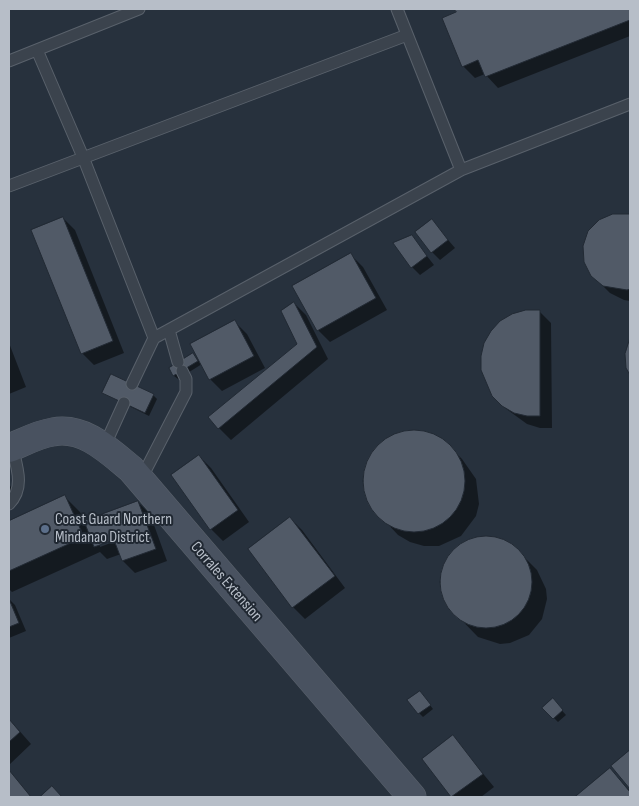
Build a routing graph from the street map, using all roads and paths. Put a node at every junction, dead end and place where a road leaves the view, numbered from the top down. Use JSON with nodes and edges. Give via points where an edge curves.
{"nodes":[{"id":1,"x":138,"y":9,"type":"edge"},
{"id":2,"x":397,"y":9,"type":"edge"},
{"id":3,"x":407,"y":35,"type":"junction"},
{"id":4,"x":37,"y":50,"type":"junction"},
{"id":5,"x":9,"y":61,"type":"edge"},
{"id":6,"x":630,"y":104,"type":"edge"},
{"id":7,"x":83,"y":157,"type":"junction"},
{"id":8,"x":461,"y":170,"type":"junction"},
{"id":9,"x":9,"y":186,"type":"edge"},
{"id":10,"x":169,"y":330,"type":"junction"},
{"id":11,"x":154,"y":338,"type":"junction"},
{"id":12,"x":132,"y":384,"type":"dead end"},
{"id":13,"x":124,"y":404,"type":"dead end"},
{"id":14,"x":10,"y":447,"type":"edge"},
{"id":15,"x":104,"y":447,"type":"junction"},
{"id":16,"x":140,"y":480,"type":"junction"},
{"id":17,"x":9,"y":504,"type":"edge"},
{"id":18,"x":412,"y":797,"type":"edge"}],
"edges":[{"from":1,"to":4,"type":"lane"},
{"from":2,"to":3,"type":"lane"},
{"from":3,"to":7,"type":"lane"},
{"from":3,"to":8,"type":"lane"},
{"from":4,"to":5,"type":"lane"},
{"from":4,"to":7,"type":"lane"},
{"from":6,"to":8,"type":"lane"},
{"from":7,"to":9,"type":"lane"},
{"from":7,"to":11,"type":"lane"},
{"from":8,"to":10,"type":"lane"},
{"from":10,"to":11,"type":"lane"},
{"from":10,"to":16,"type":"lane","via":[[186,379],[186,392]]},
{"from":11,"to":12,"type":"lane"},
{"from":13,"to":15,"type":"lane"},
{"from":14,"to":15,"type":"main road","name":"Corrales Extension","via":[[53,432],[77,432]]},
{"from":14,"to":17,"type":"lane","via":[[20,479],[15,498]]},
{"from":15,"to":16,"type":"main road","name":"Corrales Extension"},
{"from":16,"to":18,"type":"main road","name":"Corrales Extension"}]}
